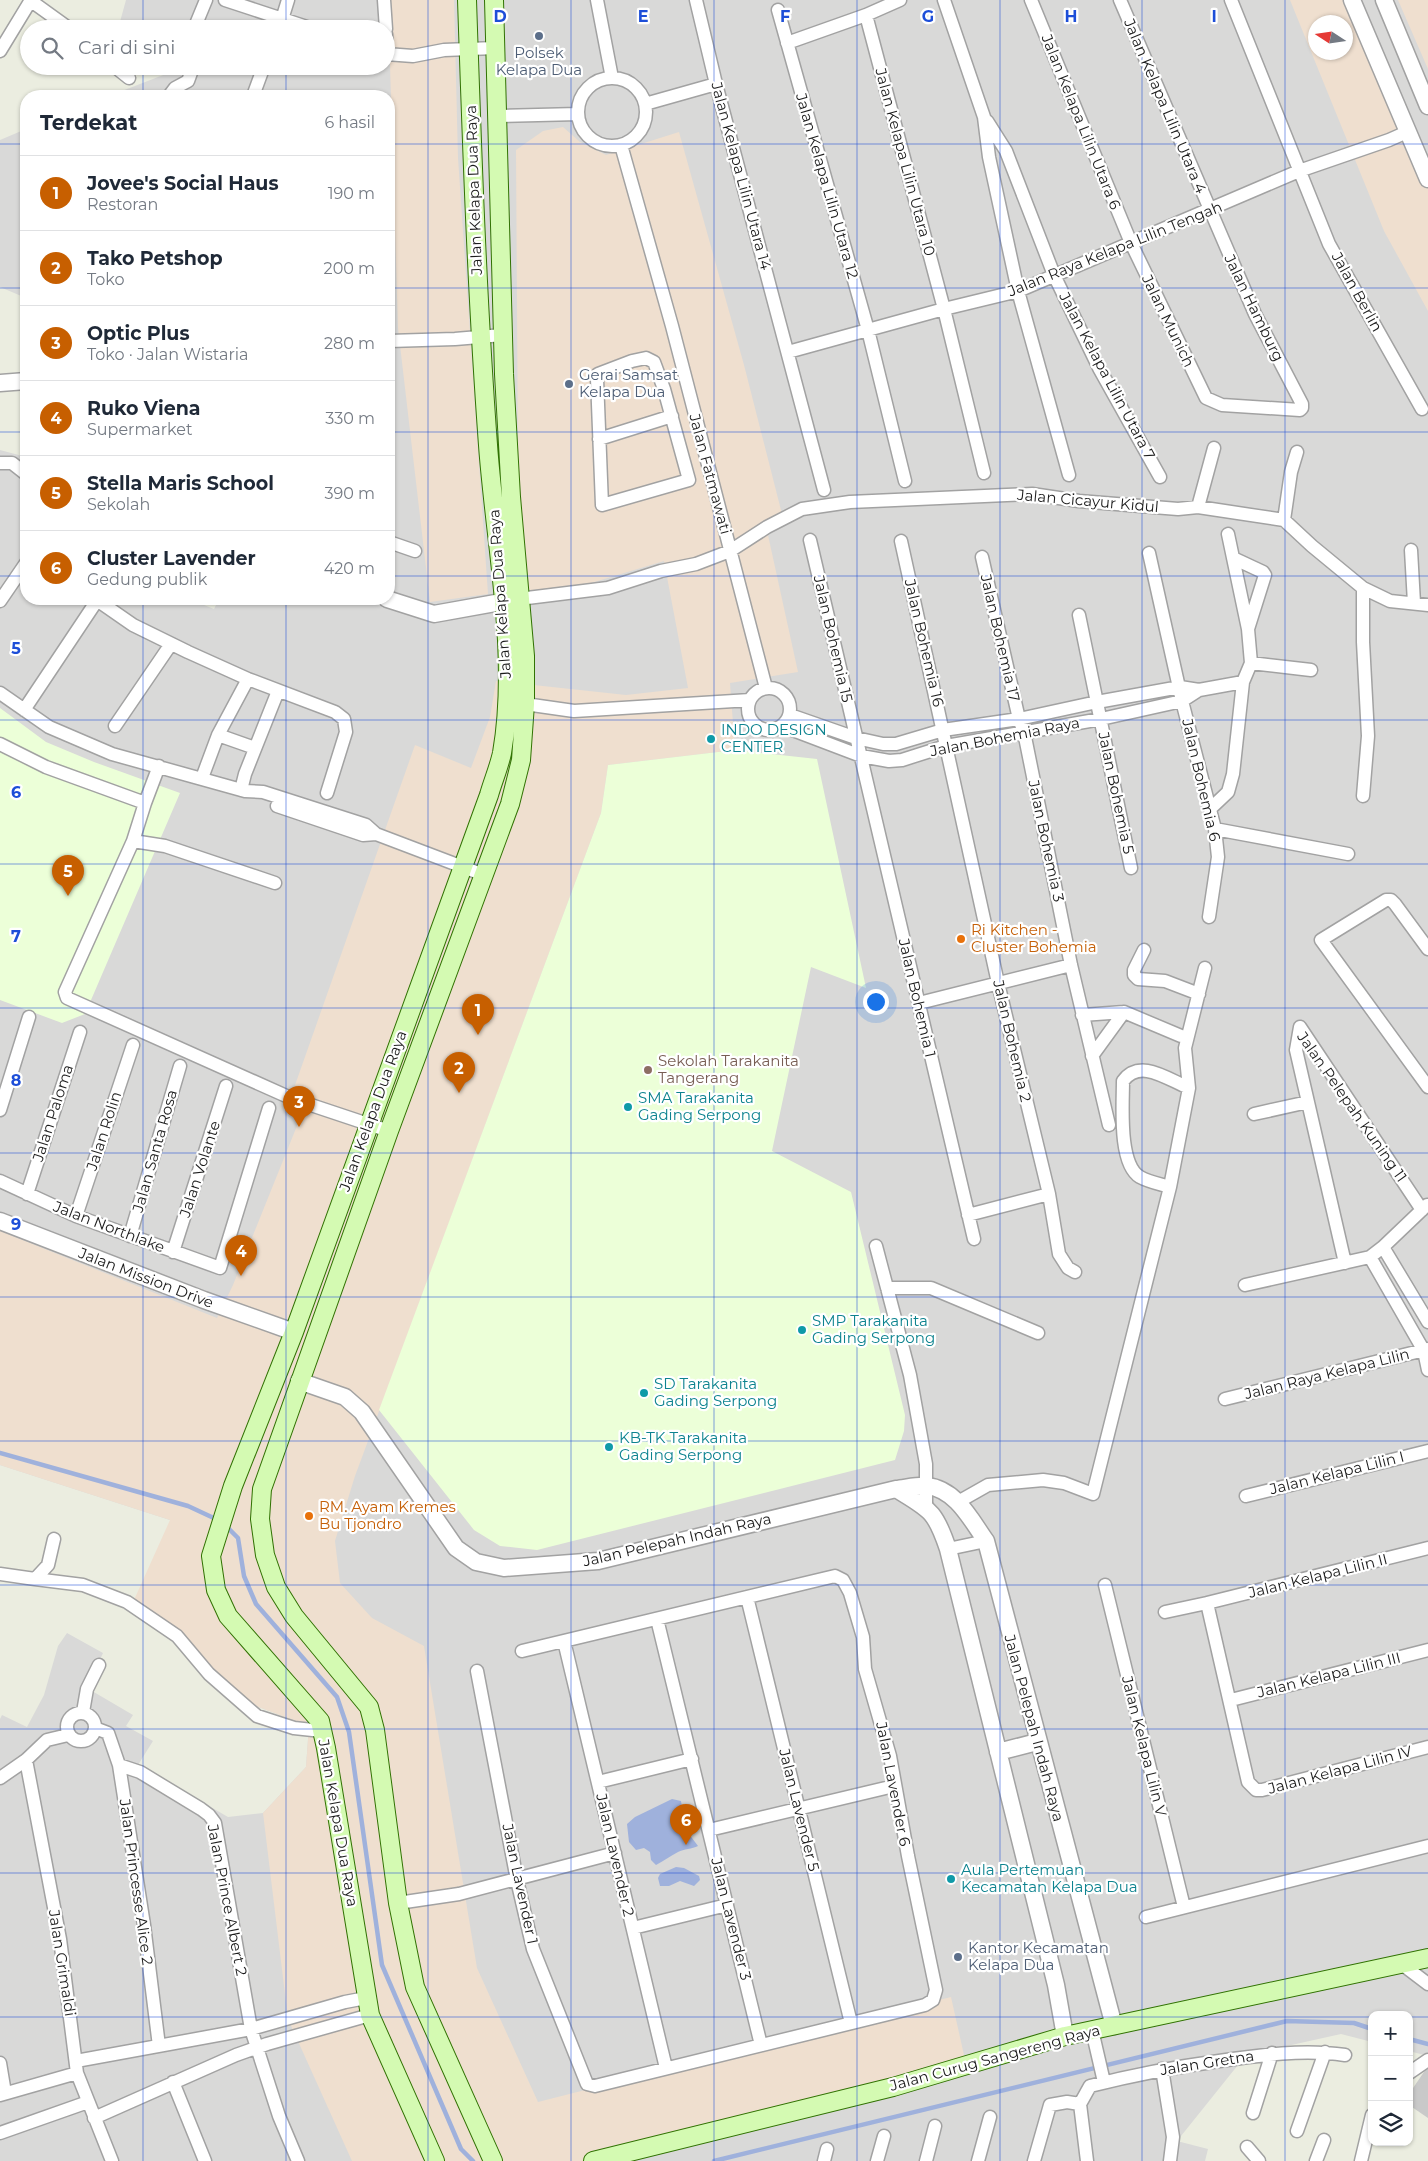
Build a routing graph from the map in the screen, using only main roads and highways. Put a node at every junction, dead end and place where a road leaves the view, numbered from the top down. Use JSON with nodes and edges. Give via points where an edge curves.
{"nodes":[{"id":1,"x":467,"y":0,"type":"edge"},
{"id":2,"x":494,"y":0,"type":"edge"},
{"id":3,"x":511,"y":600,"type":"junction"},
{"id":4,"x":235,"y":1482,"type":"junction"},
{"id":5,"x":262,"y":1489,"type":"junction"},
{"id":6,"x":1428,"y":1958,"type":"edge"},
{"id":7,"x":435,"y":2161,"type":"edge"},
{"id":8,"x":493,"y":2161,"type":"edge"},
{"id":9,"x":593,"y":2161,"type":"edge"}],
"edges":[{"from":1,"to":3,"type":"main road","name":"Jalan Kelapa Dua Raya","via":[[476,262],[488,448]]},
{"from":2,"to":3,"type":"main road","name":"Jalan Kelapa Dua Raya","via":[[511,497]]},
{"from":3,"to":4,"type":"main road","name":"Jalan Kelapa Dua Raya","via":[[502,754],[294,1332]]},
{"from":3,"to":5,"type":"main road","name":"Jalan Kelapa Dua Raya","via":[[525,656],[525,704],[519,769],[510,804]]},
{"from":4,"to":5,"type":"main road"},
{"from":4,"to":7,"type":"main road","name":"Jalan Kelapa Dua Raya","via":[[210,1556],[216,1590],[228,1616],[320,1722],[368,2006]]},
{"from":5,"to":8,"type":"main road","name":"Jalan Kelapa Dua Raya","via":[[260,1519],[265,1554],[276,1587],[294,1616],[369,1707],[375,1730],[398,1903],[415,1987]]},
{"from":6,"to":9,"type":"main road","name":"Jalan Curug Sangereng Raya","via":[[1114,2026],[1093,2035],[1065,2036],[893,2087]]}]}
